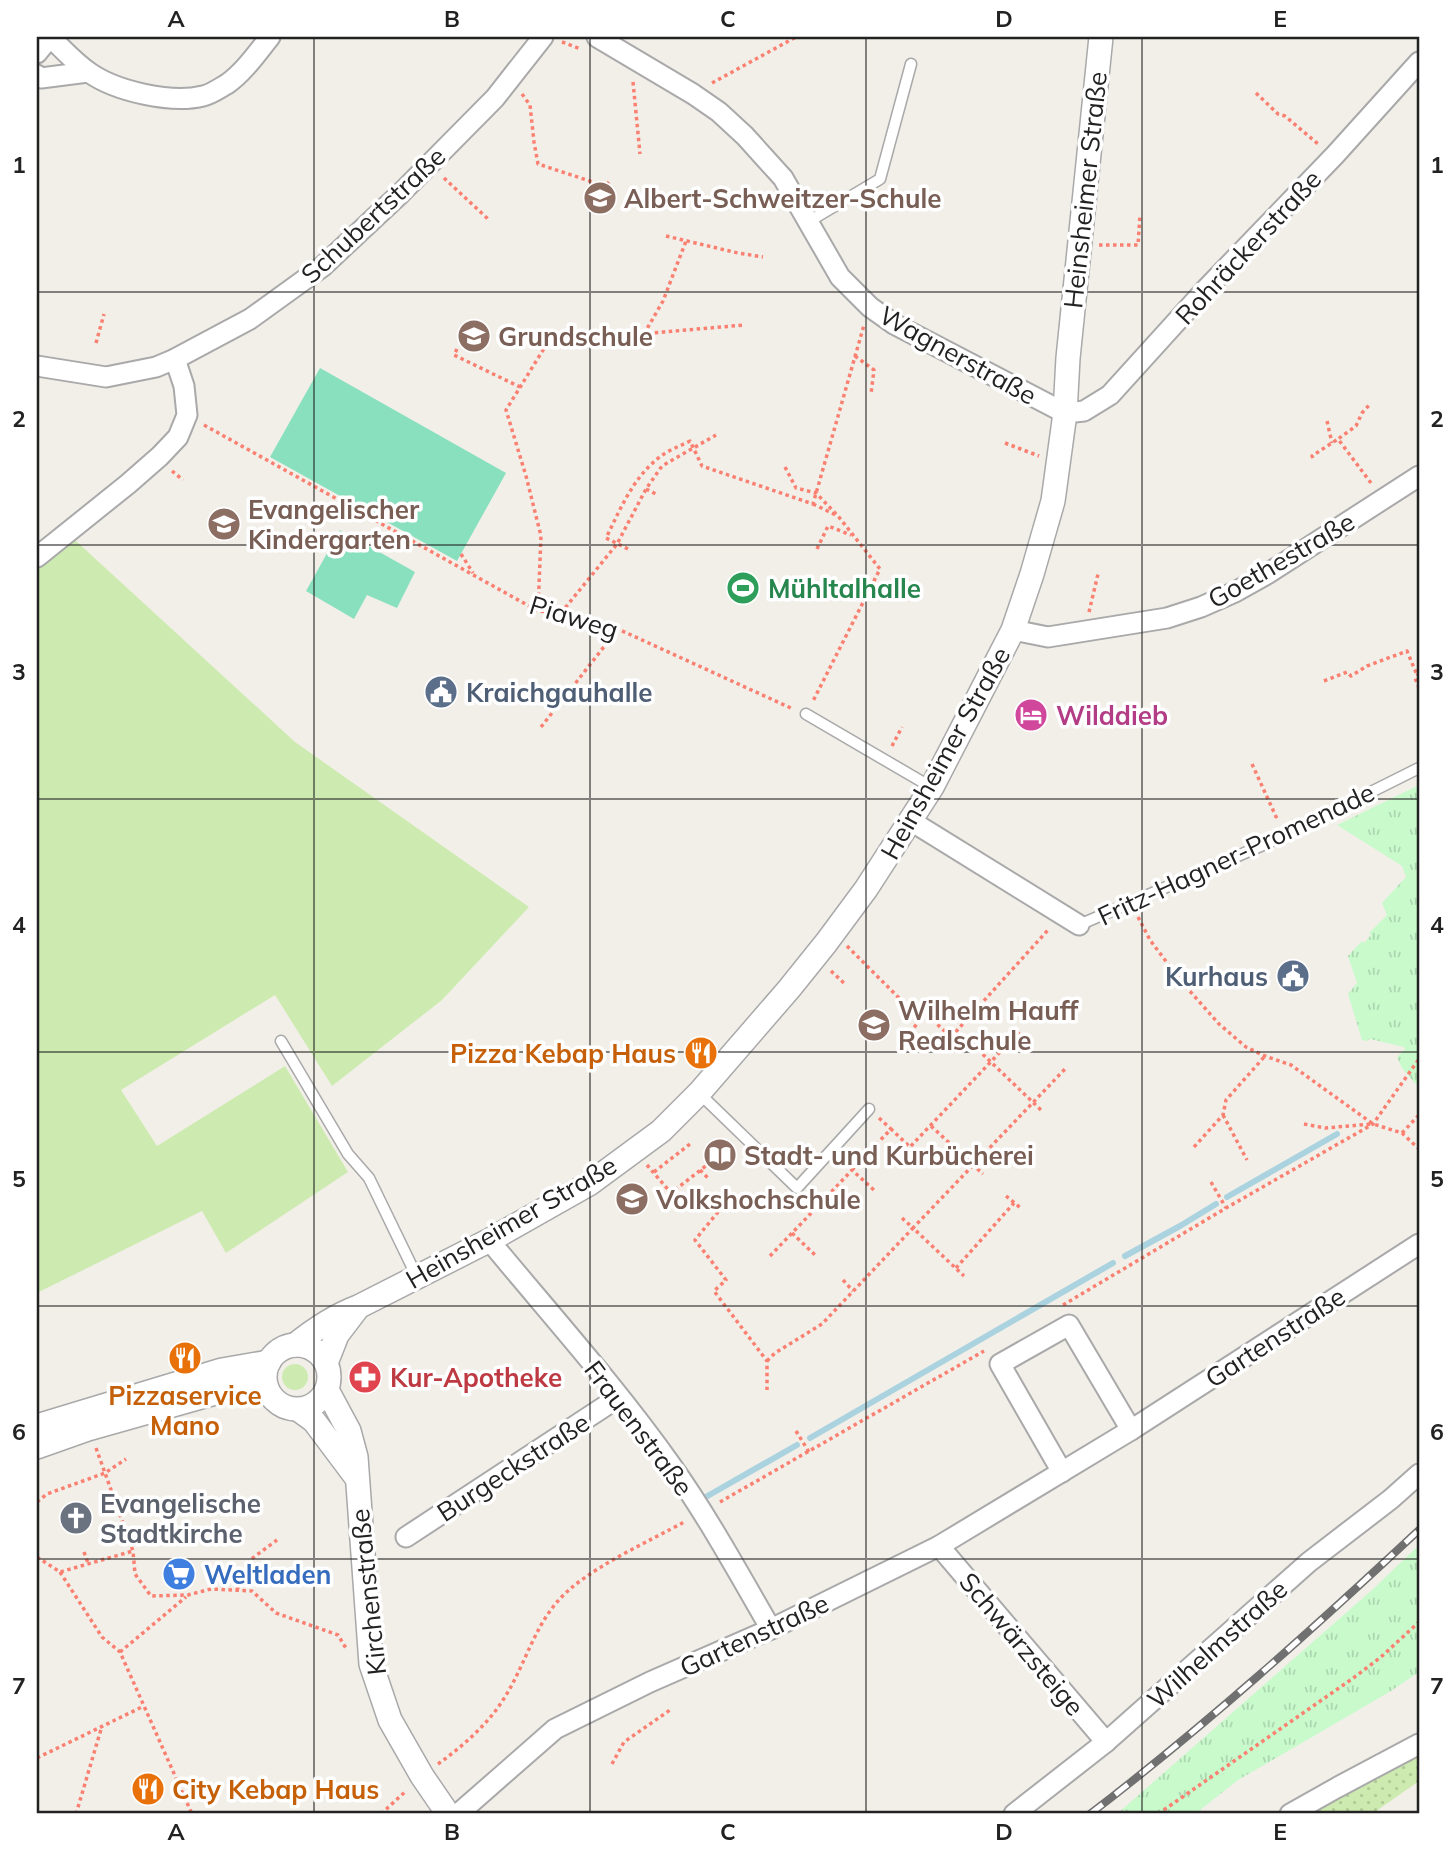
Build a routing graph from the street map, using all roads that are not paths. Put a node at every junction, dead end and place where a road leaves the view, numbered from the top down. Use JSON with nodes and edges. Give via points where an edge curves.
{"nodes":[{"id":1,"x":270,"y":37,"type":"edge"},
{"id":2,"x":1101,"y":37,"type":"edge"},
{"id":3,"x":551,"y":39,"type":"edge"},
{"id":4,"x":589,"y":43,"type":"edge"},
{"id":5,"x":37,"y":53,"type":"edge"},
{"id":6,"x":1419,"y":62,"type":"edge"},
{"id":7,"x":911,"y":64,"type":"dead end"},
{"id":8,"x":88,"y":72,"type":"junction"},
{"id":9,"x":37,"y":75,"type":"edge"},
{"id":10,"x":808,"y":222,"type":"junction"},
{"id":11,"x":175,"y":359,"type":"junction"},
{"id":12,"x":37,"y":366,"type":"edge"},
{"id":13,"x":1065,"y":413,"type":"junction"},
{"id":14,"x":1418,"y":478,"type":"edge"},
{"id":15,"x":37,"y":557,"type":"edge"},
{"id":16,"x":1013,"y":630,"type":"junction"},
{"id":17,"x":806,"y":714,"type":"road end"},
{"id":18,"x":1419,"y":768,"type":"edge"},
{"id":19,"x":932,"y":787,"type":"junction"},
{"id":20,"x":911,"y":821,"type":"junction"},
{"id":21,"x":1079,"y":925,"type":"joint"},
{"id":22,"x":281,"y":1041,"type":"dead end"},
{"id":23,"x":699,"y":1093,"type":"junction"},
{"id":24,"x":869,"y":1109,"type":"dead end"},
{"id":25,"x":489,"y":1240,"type":"junction"},
{"id":26,"x":1419,"y":1244,"type":"edge"},
{"id":27,"x":417,"y":1278,"type":"junction"},
{"id":28,"x":358,"y":1307,"type":"junction"},
{"id":29,"x":295,"y":1345,"type":"junction"},
{"id":30,"x":269,"y":1362,"type":"junction"},
{"id":31,"x":326,"y":1363,"type":"junction"},
{"id":32,"x":224,"y":1380,"type":"junction"},
{"id":33,"x":266,"y":1386,"type":"junction"},
{"id":34,"x":327,"y":1390,"type":"junction"},
{"id":35,"x":619,"y":1398,"type":"junction"},
{"id":36,"x":299,"y":1410,"type":"junction"},
{"id":37,"x":86,"y":1420,"type":"junction"},
{"id":38,"x":42,"y":1425,"type":"edge"},
{"id":39,"x":1131,"y":1430,"type":"junction"},
{"id":40,"x":37,"y":1447,"type":"edge"},
{"id":41,"x":1062,"y":1472,"type":"junction"},
{"id":42,"x":1419,"y":1474,"type":"edge"},
{"id":43,"x":356,"y":1477,"type":"junction"},
{"id":44,"x":407,"y":1537,"type":"dead end"},
{"id":45,"x":939,"y":1546,"type":"junction"},
{"id":46,"x":771,"y":1629,"type":"junction"},
{"id":47,"x":1106,"y":1742,"type":"junction"},
{"id":48,"x":1419,"y":1744,"type":"edge"},
{"id":49,"x":448,"y":1814,"type":"edge"},
{"id":50,"x":458,"y":1814,"type":"edge"},
{"id":51,"x":1014,"y":1814,"type":"edge"},
{"id":52,"x":1290,"y":1814,"type":"edge"}],
"edges":[{"from":1,"to":8,"type":"street","via":[[228,83],[204,96],[152,96],[108,84]]},
{"from":2,"to":13,"type":"street","name":"Heinsheimer Straße"},
{"from":3,"to":11,"type":"street","name":"Schubertstraße","via":[[322,267],[250,319]]},
{"from":4,"to":10,"type":"street","name":"Wagnerstraße","via":[[693,94],[719,112],[783,178]]},
{"from":5,"to":8,"type":"street","via":[[50,37]]},
{"from":6,"to":13,"type":"street","name":"Rohräckerstraße","via":[[1110,395],[1084,411]]},
{"from":7,"to":10,"type":"lane","via":[[880,179]]},
{"from":8,"to":9,"type":"street"},
{"from":10,"to":13,"type":"street","name":"Wagnerstraße","via":[[840,277],[870,307]]},
{"from":11,"to":12,"type":"street","name":"Schubertstraße","via":[[106,377]]},
{"from":11,"to":15,"type":"street","via":[[187,415],[178,437]]},
{"from":13,"to":16,"type":"street","name":"Heinsheimer Straße","via":[[1053,501]]},
{"from":14,"to":16,"type":"street","name":"Goethestraße","via":[[1235,592],[1201,607],[1167,618],[1048,637]]},
{"from":16,"to":19,"type":"street","name":"Heinsheimer Straße"},
{"from":17,"to":19,"type":"lane"},
{"from":18,"to":21,"type":"lane","name":"Fritz-Hagner-Promenade","via":[[1284,835]]},
{"from":19,"to":20,"type":"street","name":"Heinsheimer Straße"},
{"from":20,"to":21,"type":"street","name":"Fritz-Hagner-Promenade"},
{"from":20,"to":23,"type":"street","name":"Heinsheimer Straße","via":[[826,943]]},
{"from":22,"to":27,"type":"lane","via":[[348,1154],[369,1178]]},
{"from":23,"to":24,"type":"lane","via":[[796,1188]]},
{"from":23,"to":25,"type":"street","name":"Heinsheimer Straße","via":[[661,1131],[589,1184]]},
{"from":25,"to":27,"type":"street","name":"Heinsheimer Straße"},
{"from":25,"to":35,"type":"street","name":"Frauenstraße"},
{"from":26,"to":39,"type":"street","name":"Gartenstraße"},
{"from":27,"to":28,"type":"street","name":"Heinsheimer Straße"},
{"from":28,"to":29,"type":"street","name":"Heinsheimer Straße"},
{"from":28,"to":31,"type":"street","name":"Heinsheimer Straße","via":[[337,1335]]},
{"from":29,"to":30,"type":"street","name":"Heinsheimer Straße"},
{"from":29,"to":31,"type":"street","via":[[314,1350]]},
{"from":30,"to":32,"type":"street","name":"Heinsheimer Straße"},
{"from":30,"to":33,"type":"street"},
{"from":31,"to":34,"type":"street","name":"Heinsheimer Straße"},
{"from":32,"to":33,"type":"street","name":"Heinsheimer Straße"},
{"from":32,"to":37,"type":"street","name":"Heinsheimer Straße"},
{"from":33,"to":36,"type":"street","via":[[273,1399]]},
{"from":34,"to":36,"type":"street","via":[[316,1404]]},
{"from":34,"to":43,"type":"street","name":"Kirchenstraße","via":[[349,1432]]},
{"from":35,"to":44,"type":"street","name":"Burgeckstraße"},
{"from":35,"to":46,"type":"street","name":"Frauenstraße","via":[[703,1512]]},
{"from":36,"to":43,"type":"street","name":"Kirchenstraße","via":[[314,1421]]},
{"from":37,"to":38,"type":"street","name":"Heinsheimer Straße"},
{"from":37,"to":40,"type":"street","name":"Heinsheimer Straße"},
{"from":39,"to":41,"type":"street","name":"Gartenstraße"},
{"from":39,"to":41,"type":"street","via":[[1069,1325],[1000,1364]]},
{"from":41,"to":45,"type":"street","name":"Gartenstraße"},
{"from":42,"to":47,"type":"street","name":"Wilhelmstraße","via":[[1300,1570]]},
{"from":43,"to":49,"type":"street","name":"Kirchenstraße","via":[[371,1664],[390,1720]]},
{"from":45,"to":46,"type":"street","name":"Gartenstraße"},
{"from":45,"to":47,"type":"street","name":"Schwärzsteige"},
{"from":46,"to":50,"type":"street","name":"Gartenstraße","via":[[555,1728]]},
{"from":47,"to":51,"type":"street","name":"Wilhelmstraße"},
{"from":48,"to":52,"type":"street"}]}
